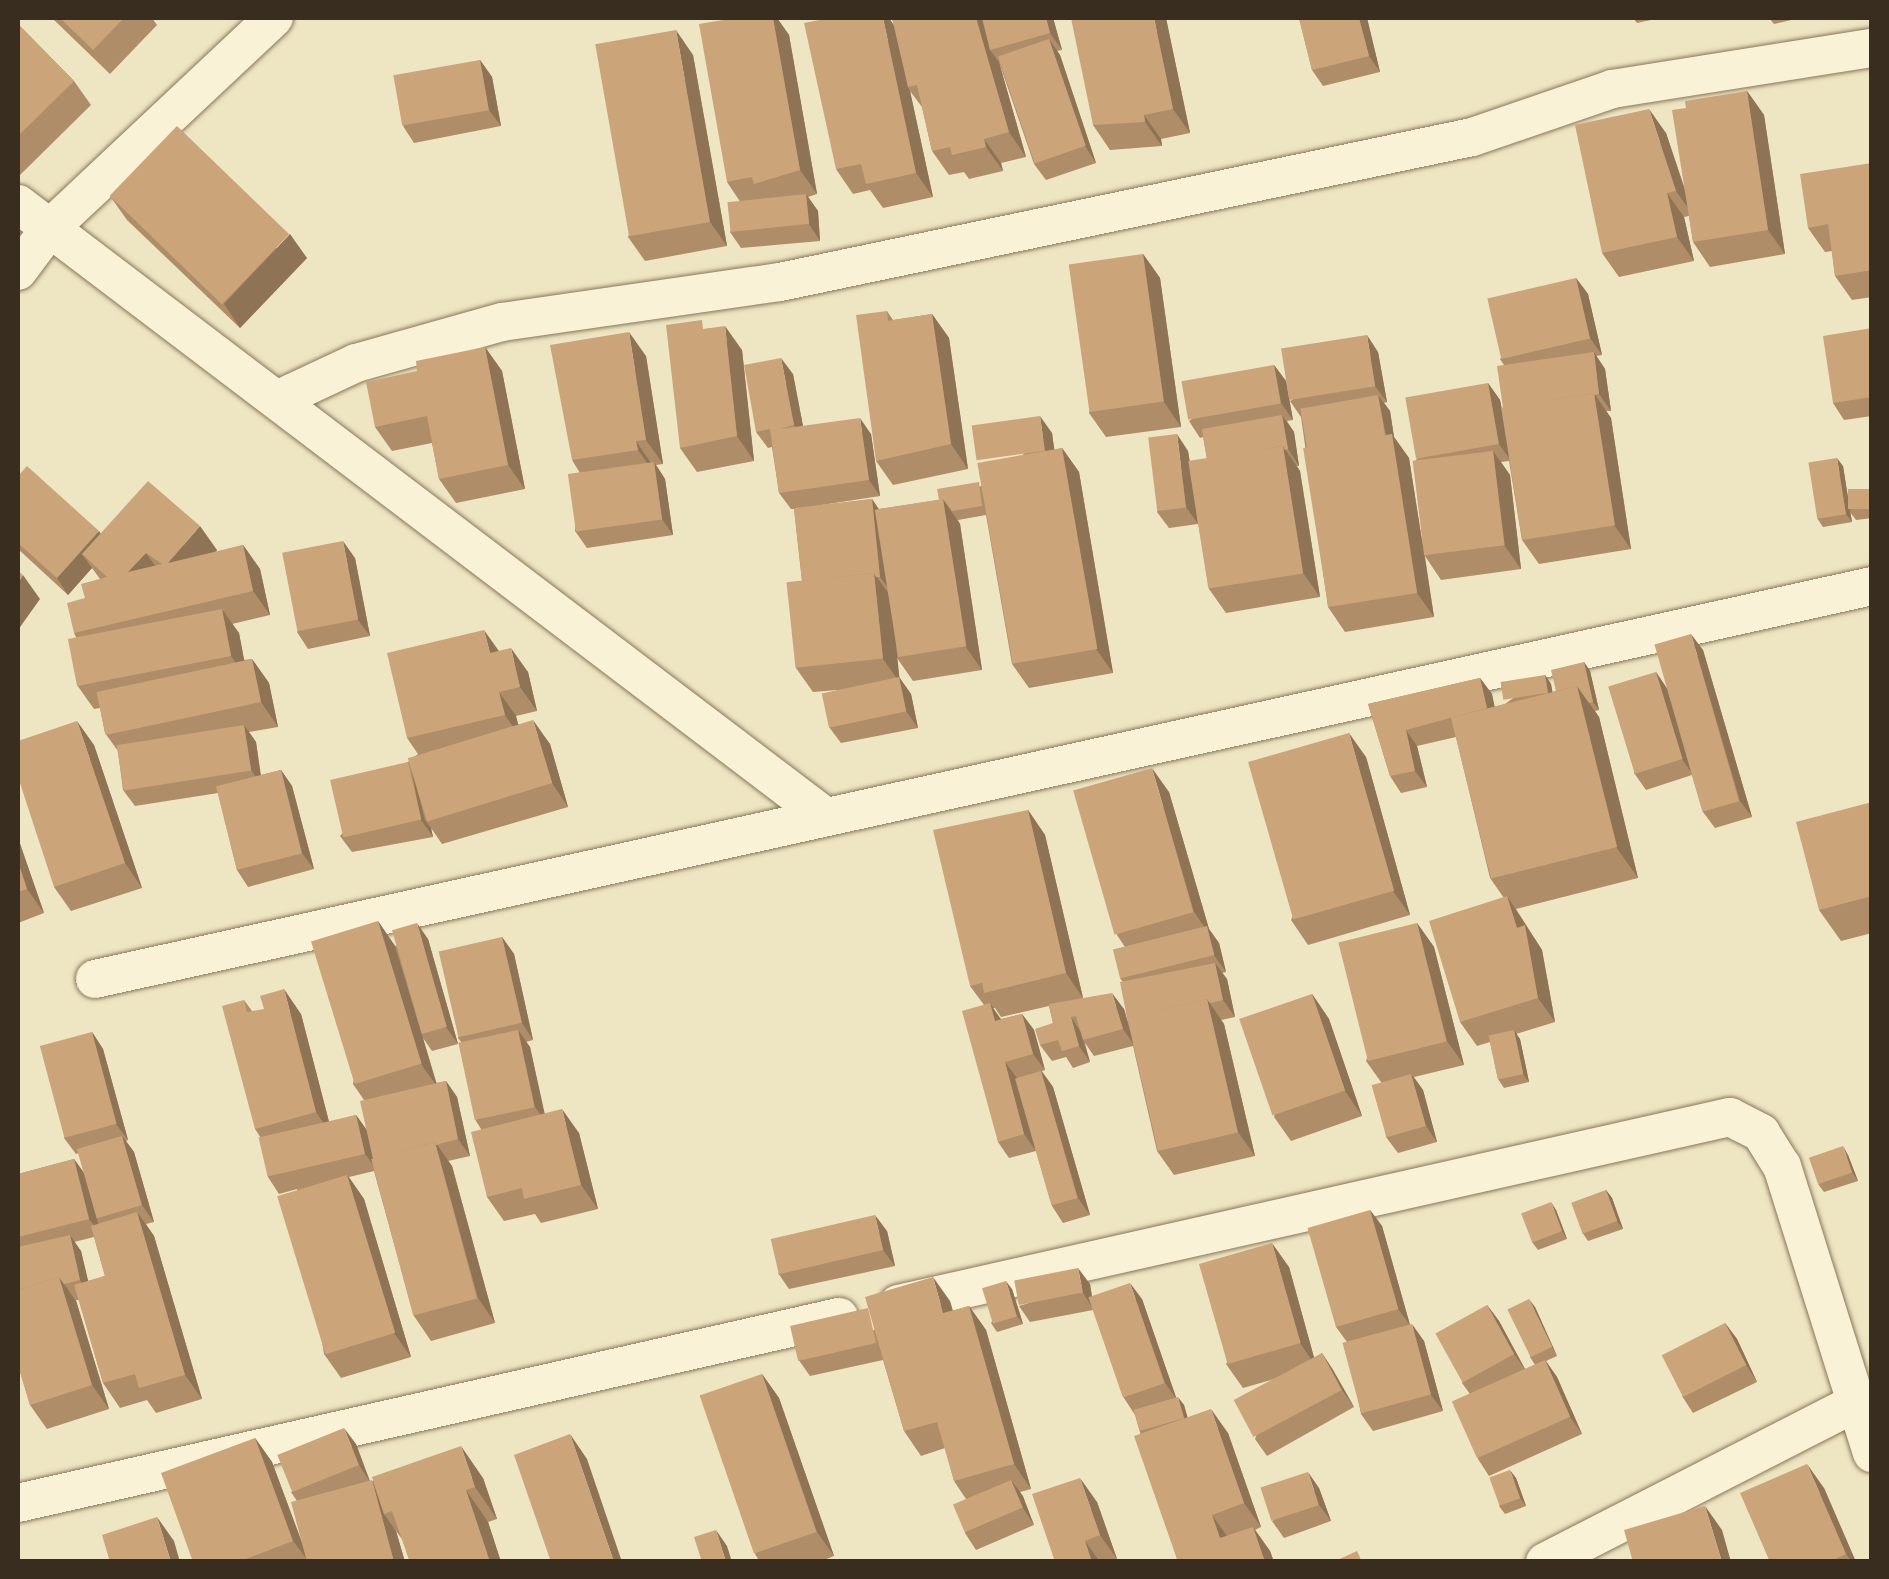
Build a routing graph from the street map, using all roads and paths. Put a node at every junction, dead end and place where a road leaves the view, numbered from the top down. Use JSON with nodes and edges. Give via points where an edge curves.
{"nodes":[{"id":1,"x":274,"y":18,"type":"edge"},
{"id":2,"x":1872,"y":48,"type":"edge"},
{"id":3,"x":18,"y":204,"type":"edge"},
{"id":4,"x":50,"y":228,"type":"junction"},
{"id":5,"x":18,"y":271,"type":"edge"},
{"id":6,"x":280,"y":400,"type":"junction"},
{"id":7,"x":1872,"y":586,"type":"edge"},
{"id":8,"x":823,"y":814,"type":"junction"},
{"id":9,"x":95,"y":979,"type":"dead end"},
{"id":10,"x":1857,"y":1402,"type":"junction"},
{"id":11,"x":1872,"y":1452,"type":"edge"},
{"id":12,"x":18,"y":1503,"type":"edge"},
{"id":13,"x":1546,"y":1562,"type":"edge"}],
"edges":[{"from":1,"to":4,"type":"street"},
{"from":2,"to":6,"type":"street","via":[[1612,89],[1472,137],[780,282],[502,322],[356,363]]},
{"from":3,"to":4,"type":"street"},
{"from":4,"to":5,"type":"street"},
{"from":4,"to":6,"type":"street"},
{"from":6,"to":8,"type":"street"},
{"from":7,"to":8,"type":"street"},
{"from":8,"to":9,"type":"street"},
{"from":10,"to":11,"type":"street"},
{"from":10,"to":12,"type":"street","via":[[1782,1166],[1761,1133],[1730,1117]]},
{"from":10,"to":13,"type":"street"}]}
